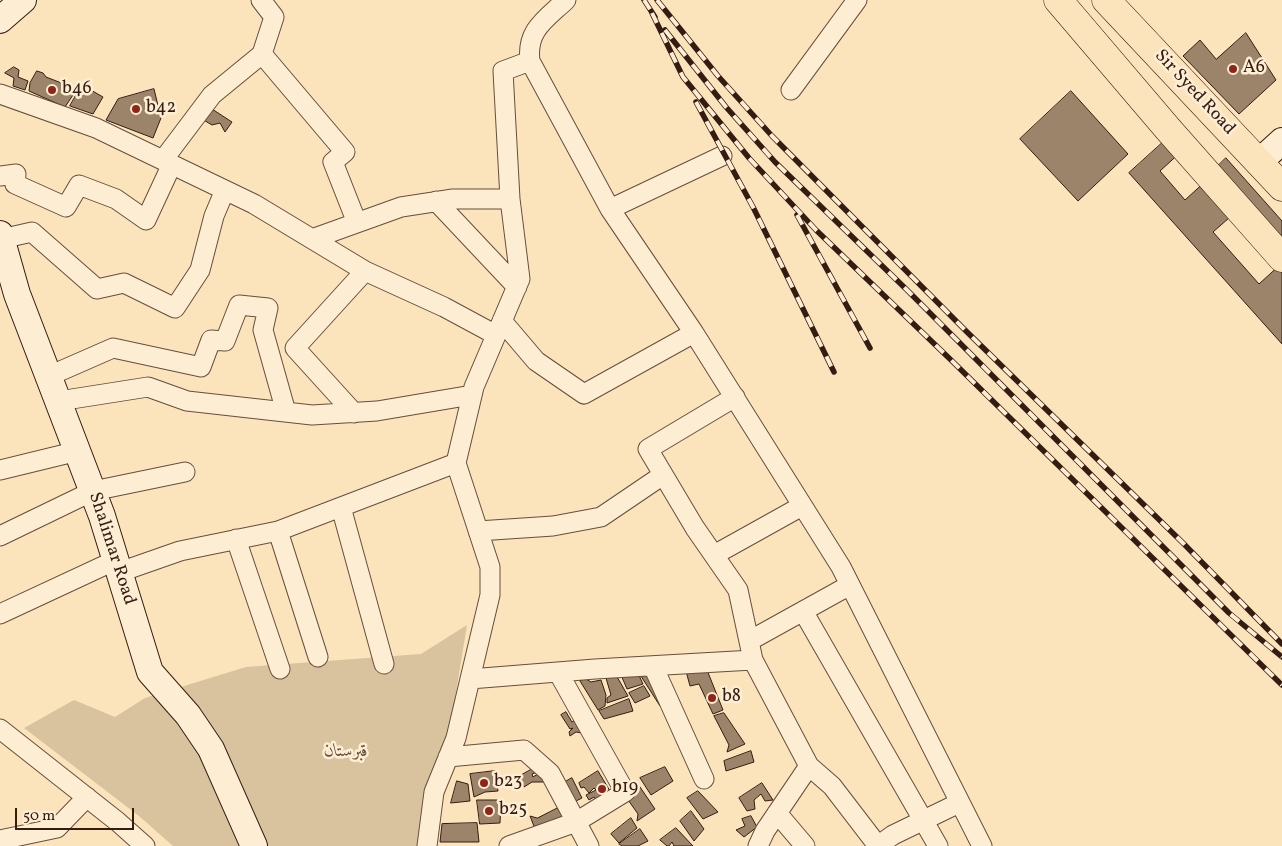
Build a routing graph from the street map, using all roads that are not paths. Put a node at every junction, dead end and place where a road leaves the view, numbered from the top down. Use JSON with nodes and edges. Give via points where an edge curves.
{"nodes":[{"id":1,"x":23,"y":0,"type":"edge"},
{"id":2,"x":261,"y":0,"type":"edge"},
{"id":3,"x":857,"y":0,"type":"edge"},
{"id":4,"x":1058,"y":0,"type":"edge"},
{"id":5,"x":1106,"y":0,"type":"edge"},
{"id":6,"x":559,"y":3,"type":"edge"},
{"id":7,"x":0,"y":20,"type":"edge"},
{"id":8,"x":262,"y":54,"type":"junction"},
{"id":9,"x":530,"y":60,"type":"junction"},
{"id":10,"x":791,"y":90,"type":"dead end"},
{"id":11,"x":0,"y":94,"type":"edge"},
{"id":12,"x":1282,"y":141,"type":"edge"},
{"id":13,"x":722,"y":156,"type":"dead end"},
{"id":14,"x":167,"y":162,"type":"junction"},
{"id":15,"x":1259,"y":162,"type":"junction"},
{"id":16,"x":0,"y":176,"type":"edge"},
{"id":17,"x":1282,"y":187,"type":"edge"},
{"id":18,"x":225,"y":190,"type":"junction"},
{"id":19,"x":510,"y":199,"type":"junction"},
{"id":20,"x":436,"y":201,"type":"junction"},
{"id":21,"x":610,"y":209,"type":"junction"},
{"id":22,"x":357,"y":223,"type":"junction"},
{"id":23,"x":1,"y":237,"type":"edge"},
{"id":24,"x":312,"y":239,"type":"junction"},
{"id":25,"x":1282,"y":258,"type":"edge"},
{"id":26,"x":365,"y":271,"type":"junction"},
{"id":27,"x":517,"y":287,"type":"junction"},
{"id":28,"x":9,"y":297,"type":"edge"},
{"id":29,"x":499,"y":328,"type":"junction"},
{"id":30,"x":694,"y":333,"type":"junction"},
{"id":31,"x":49,"y":376,"type":"junction"},
{"id":32,"x":472,"y":395,"type":"junction"},
{"id":33,"x":735,"y":397,"type":"junction"},
{"id":34,"x":59,"y":401,"type":"junction"},
{"id":35,"x":286,"y":412,"type":"junction"},
{"id":36,"x":354,"y":413,"type":"junction"},
{"id":37,"x":78,"y":451,"type":"junction"},
{"id":38,"x":456,"y":463,"type":"junction"},
{"id":39,"x":0,"y":470,"type":"edge"},
{"id":40,"x":185,"y":472,"type":"dead end"},
{"id":41,"x":663,"y":474,"type":"junction"},
{"id":42,"x":93,"y":491,"type":"junction"},
{"id":43,"x":802,"y":506,"type":"junction"},
{"id":44,"x":341,"y":507,"type":"junction"},
{"id":45,"x":278,"y":531,"type":"junction"},
{"id":46,"x":478,"y":531,"type":"junction"},
{"id":47,"x":0,"y":536,"type":"edge"},
{"id":48,"x":236,"y":539,"type":"junction"},
{"id":49,"x":714,"y":555,"type":"junction"},
{"id":50,"x":118,"y":566,"type":"junction"},
{"id":51,"x":850,"y":585,"type":"junction"},
{"id":52,"x":804,"y":611,"type":"junction"},
{"id":53,"x":0,"y":614,"type":"edge"},
{"id":54,"x":749,"y":641,"type":"junction"},
{"id":55,"x":318,"y":657,"type":"dead end"},
{"id":56,"x":753,"y":660,"type":"junction"},
{"id":57,"x":384,"y":664,"type":"dead end"},
{"id":58,"x":653,"y":666,"type":"junction"},
{"id":59,"x":280,"y":669,"type":"dead end"},
{"id":60,"x":558,"y":672,"type":"junction"},
{"id":61,"x":470,"y":679,"type":"junction"},
{"id":62,"x":0,"y":729,"type":"edge"},
{"id":63,"x":448,"y":757,"type":"junction"},
{"id":64,"x":808,"y":766,"type":"junction"},
{"id":65,"x":704,"y":779,"type":"dead end"},
{"id":66,"x":87,"y":797,"type":"junction"},
{"id":67,"x":959,"y":803,"type":"junction"},
{"id":68,"x":777,"y":813,"type":"junction"},
{"id":69,"x":924,"y":820,"type":"junction"},
{"id":70,"x":576,"y":822,"type":"junction"},
{"id":71,"x":0,"y":840,"type":"edge"},
{"id":72,"x":145,"y":846,"type":"edge"},
{"id":73,"x":254,"y":846,"type":"edge"},
{"id":74,"x":427,"y":846,"type":"edge"},
{"id":75,"x":509,"y":846,"type":"edge"},
{"id":76,"x":589,"y":846,"type":"edge"},
{"id":77,"x":758,"y":846,"type":"edge"},
{"id":78,"x":805,"y":846,"type":"edge"},
{"id":79,"x":878,"y":846,"type":"edge"},
{"id":80,"x":938,"y":846,"type":"edge"},
{"id":81,"x":982,"y":846,"type":"edge"}],
"edges":[{"from":1,"to":7,"type":"street"},
{"from":2,"to":8,"type":"street","via":[[274,17]]},
{"from":3,"to":10,"type":"street"},
{"from":4,"to":25,"type":"main road"},
{"from":5,"to":15,"type":"main road","name":"Sir Syed Road"},
{"from":6,"to":9,"type":"street","via":[[532,35],[528,49]]},
{"from":8,"to":14,"type":"street","via":[[212,95]]},
{"from":8,"to":22,"type":"street","via":[[345,152],[333,162]]},
{"from":9,"to":19,"type":"street","via":[[504,71]]},
{"from":9,"to":21,"type":"street"},
{"from":11,"to":14,"type":"street","via":[[96,128]]},
{"from":12,"to":15,"type":"street"},
{"from":13,"to":21,"type":"street"},
{"from":14,"to":16,"type":"street","via":[[146,220],[116,199],[79,185],[66,207],[15,184],[16,174]]},
{"from":14,"to":18,"type":"street"},
{"from":15,"to":17,"type":"main road","name":"Sir Syed Road"},
{"from":18,"to":23,"type":"street","via":[[214,216],[200,270],[175,308],[124,284],[97,289],[32,232]]},
{"from":18,"to":24,"type":"street"},
{"from":19,"to":20,"type":"street"},
{"from":19,"to":27,"type":"street","via":[[520,279]]},
{"from":20,"to":22,"type":"street","via":[[401,206]]},
{"from":20,"to":27,"type":"street"},
{"from":21,"to":30,"type":"street"},
{"from":22,"to":24,"type":"street"},
{"from":23,"to":28,"type":"street","name":"Shalimar Road"},
{"from":24,"to":26,"type":"street"},
{"from":26,"to":29,"type":"street"},
{"from":26,"to":36,"type":"street","via":[[295,348]]},
{"from":27,"to":29,"type":"street"},
{"from":28,"to":31,"type":"street","name":"Shalimar Road"},
{"from":29,"to":30,"type":"street","via":[[536,361],[584,394]]},
{"from":29,"to":32,"type":"street"},
{"from":30,"to":33,"type":"street"},
{"from":31,"to":34,"type":"street","name":"Shalimar Road"},
{"from":31,"to":35,"type":"street","via":[[113,348],[201,367],[211,340],[225,342],[239,305],[268,308],[263,330]]},
{"from":32,"to":36,"type":"street"},
{"from":32,"to":38,"type":"street"},
{"from":33,"to":41,"type":"street","via":[[648,449]]},
{"from":33,"to":43,"type":"street"},
{"from":34,"to":35,"type":"street","via":[[148,387],[187,401]]},
{"from":34,"to":37,"type":"street","name":"Shalimar Road"},
{"from":35,"to":36,"type":"street","via":[[312,415]]},
{"from":37,"to":39,"type":"street"},
{"from":37,"to":42,"type":"street","name":"Shalimar Road"},
{"from":38,"to":44,"type":"street"},
{"from":38,"to":46,"type":"street"},
{"from":40,"to":42,"type":"street"},
{"from":41,"to":46,"type":"street","via":[[601,516],[553,526]]},
{"from":41,"to":49,"type":"street"},
{"from":42,"to":47,"type":"street"},
{"from":42,"to":50,"type":"street","name":"Shalimar Road"},
{"from":43,"to":49,"type":"street"},
{"from":43,"to":51,"type":"street"},
{"from":44,"to":45,"type":"street"},
{"from":44,"to":57,"type":"street"},
{"from":45,"to":48,"type":"street"},
{"from":45,"to":55,"type":"street"},
{"from":46,"to":61,"type":"street","via":[[490,567],[490,595]]},
{"from":48,"to":50,"type":"street"},
{"from":48,"to":59,"type":"street"},
{"from":49,"to":54,"type":"street","via":[[738,590]]},
{"from":50,"to":53,"type":"street"},
{"from":50,"to":73,"type":"street","name":"Shalimar Road","via":[[150,672],[188,715],[211,749]]},
{"from":51,"to":52,"type":"street"},
{"from":51,"to":67,"type":"street"},
{"from":52,"to":54,"type":"street"},
{"from":52,"to":69,"type":"street"},
{"from":54,"to":56,"type":"street"},
{"from":56,"to":58,"type":"street"},
{"from":56,"to":64,"type":"street"},
{"from":58,"to":60,"type":"street"},
{"from":58,"to":65,"type":"street"},
{"from":60,"to":61,"type":"street"},
{"from":60,"to":70,"type":"street","via":[[625,792]]},
{"from":61,"to":63,"type":"street","via":[[456,738]]},
{"from":62,"to":66,"type":"street"},
{"from":63,"to":70,"type":"street","via":[[524,750],[550,773]]},
{"from":63,"to":74,"type":"street","via":[[434,792]]},
{"from":64,"to":68,"type":"street"},
{"from":64,"to":79,"type":"street","via":[[832,786]]},
{"from":66,"to":71,"type":"street","via":[[56,828]]},
{"from":66,"to":72,"type":"street"},
{"from":67,"to":69,"type":"street"},
{"from":67,"to":81,"type":"street"},
{"from":68,"to":77,"type":"street"},
{"from":68,"to":78,"type":"street"},
{"from":69,"to":79,"type":"street"},
{"from":69,"to":80,"type":"street"},
{"from":70,"to":75,"type":"street"},
{"from":70,"to":76,"type":"street"}]}
